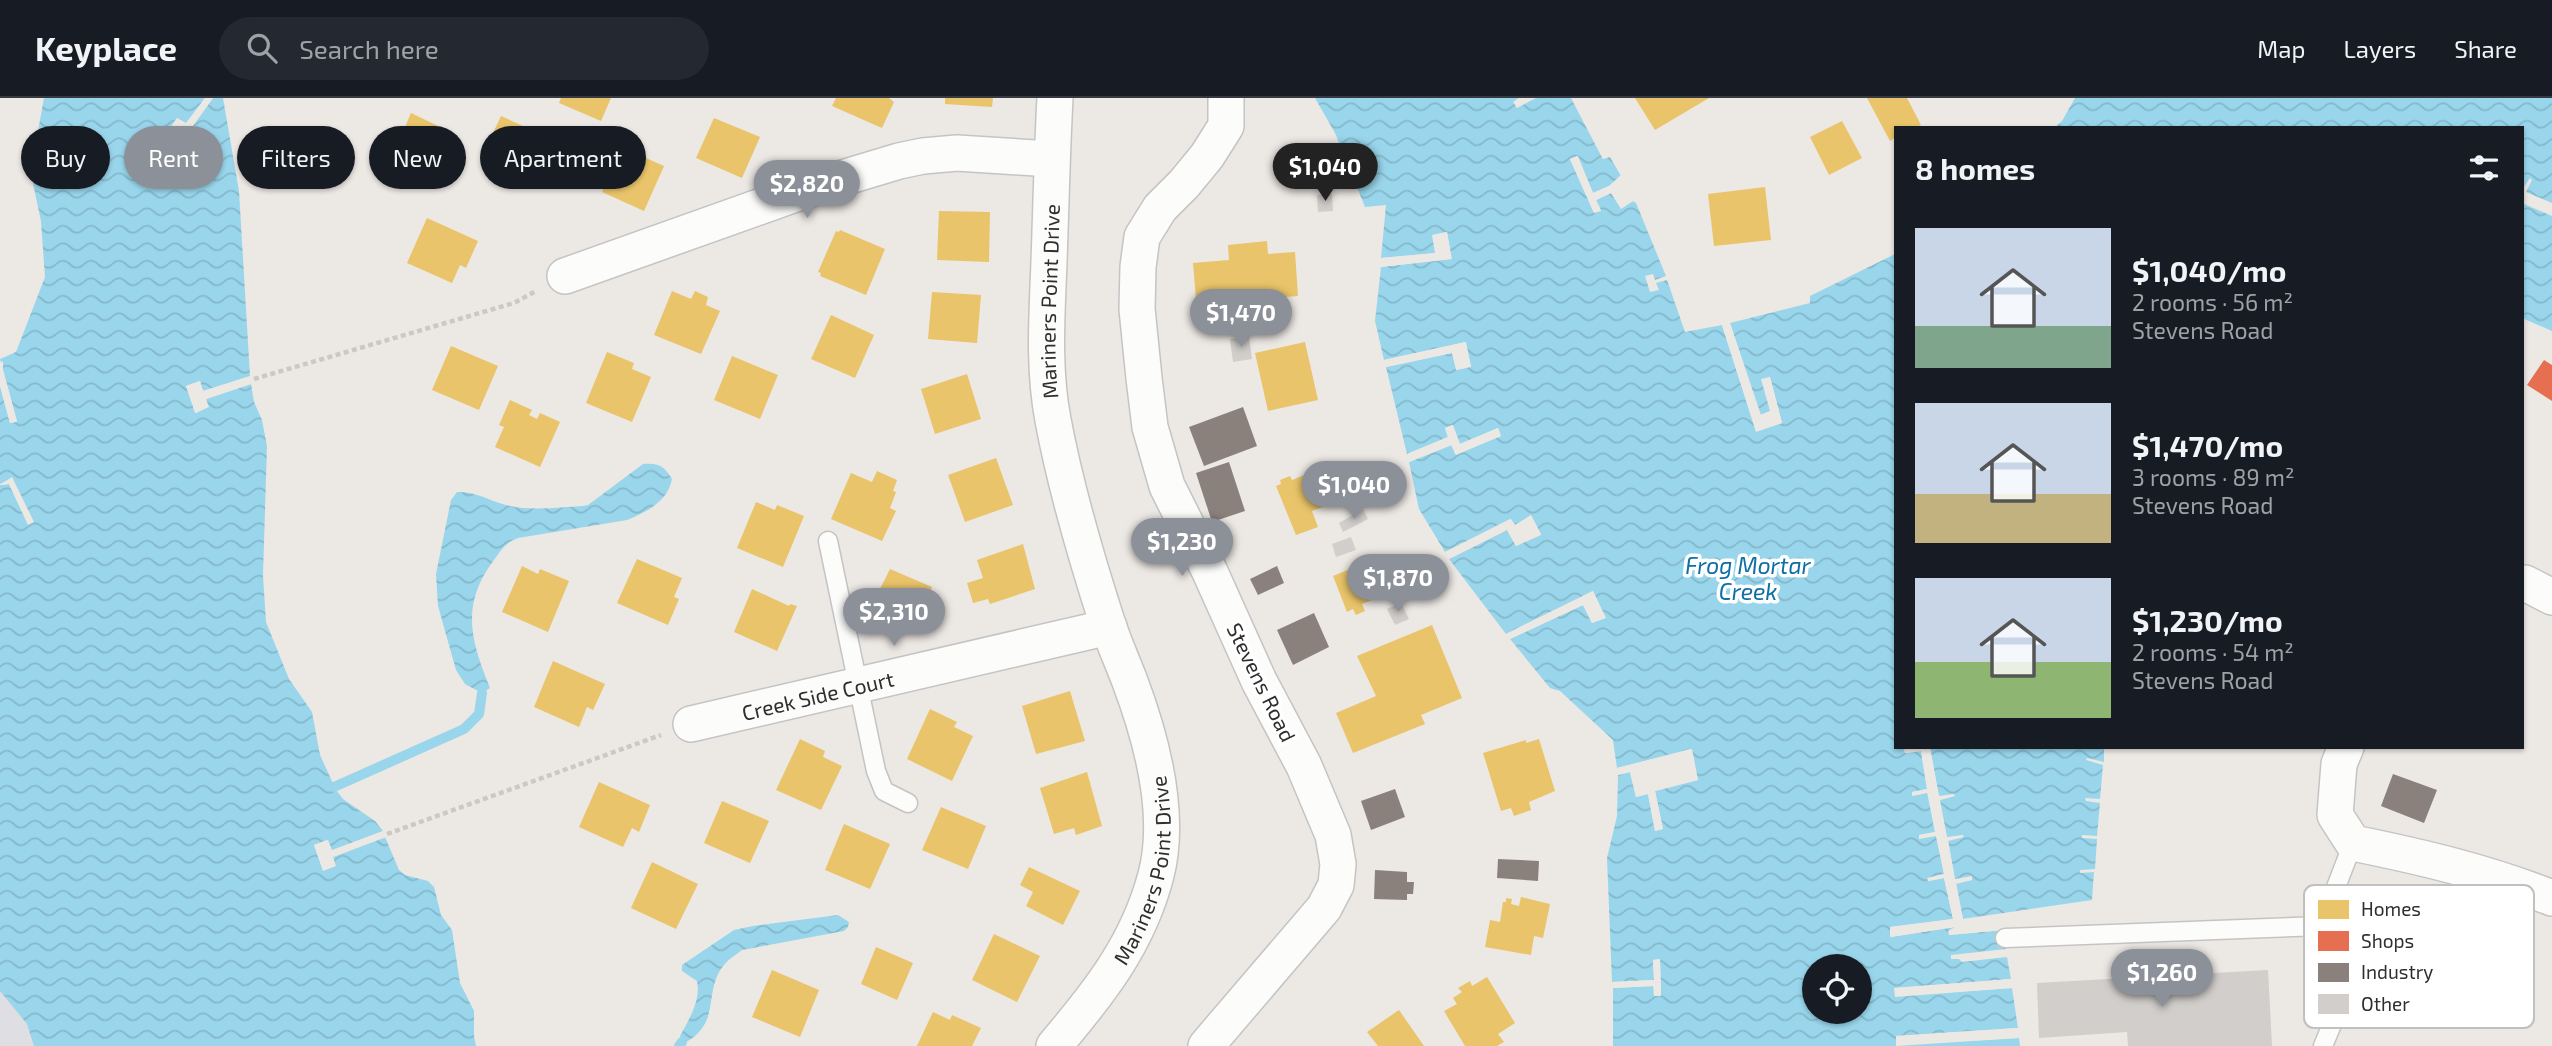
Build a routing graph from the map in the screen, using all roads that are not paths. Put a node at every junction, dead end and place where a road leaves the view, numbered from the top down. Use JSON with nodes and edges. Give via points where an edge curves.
{"nodes":[{"id":1,"x":1055,"y":98,"type":"edge"},
{"id":2,"x":1226,"y":98,"type":"edge"},
{"id":3,"x":1051,"y":159,"type":"junction"},
{"id":4,"x":565,"y":276,"type":"road end"},
{"id":5,"x":828,"y":541,"type":"dead end"},
{"id":6,"x":2524,"y":583,"type":"edge"},
{"id":7,"x":2552,"y":597,"type":"edge"},
{"id":8,"x":1109,"y":628,"type":"junction"},
{"id":9,"x":857,"y":686,"type":"junction"},
{"id":10,"x":691,"y":724,"type":"road end"},
{"id":11,"x":2345,"y":749,"type":"edge"},
{"id":12,"x":908,"y":803,"type":"dead end"},
{"id":13,"x":2353,"y":843,"type":"junction"},
{"id":14,"x":2337,"y":885,"type":"edge"},
{"id":15,"x":2520,"y":885,"type":"edge"},
{"id":16,"x":2534,"y":891,"type":"edge"},
{"id":17,"x":2552,"y":898,"type":"edge"},
{"id":18,"x":2304,"y":927,"type":"edge"},
{"id":19,"x":2005,"y":939,"type":"dead end"},
{"id":20,"x":2330,"y":1028,"type":"edge"},
{"id":21,"x":1054,"y":1046,"type":"edge"},
{"id":22,"x":1206,"y":1046,"type":"edge"},
{"id":23,"x":2323,"y":1046,"type":"edge"}],
"edges":[{"from":1,"to":3,"type":"street","name":"Mariners Point Drive"},
{"from":2,"to":22,"type":"street","name":"Stevens Road","via":[[1226,126],[1142,237],[1138,309],[1150,427],[1167,486],[1320,801],[1334,835],[1338,864],[1336,885],[1324,908]]},
{"from":3,"to":4,"type":"street","via":[[957,153],[899,161]]},
{"from":3,"to":8,"type":"street","name":"Mariners Point Drive","via":[[1048,387],[1066,484]]},
{"from":5,"to":9,"type":"lane"},
{"from":6,"to":7,"type":"street"},
{"from":8,"to":9,"type":"street","name":"Creek Side Court"},
{"from":8,"to":21,"type":"street","name":"Mariners Point Drive","via":[[1130,681],[1161,794],[1158,860],[1144,912],[1128,948]]},
{"from":9,"to":10,"type":"street","name":"Creek Side Court"},
{"from":9,"to":12,"type":"lane","via":[[884,792]]},
{"from":11,"to":13,"type":"street","via":[[2339,764],[2335,815]]},
{"from":13,"to":14,"type":"lane"},
{"from":13,"to":15,"type":"street"},
{"from":16,"to":17,"type":"street"},
{"from":18,"to":19,"type":"lane"},
{"from":20,"to":23,"type":"lane"}]}
